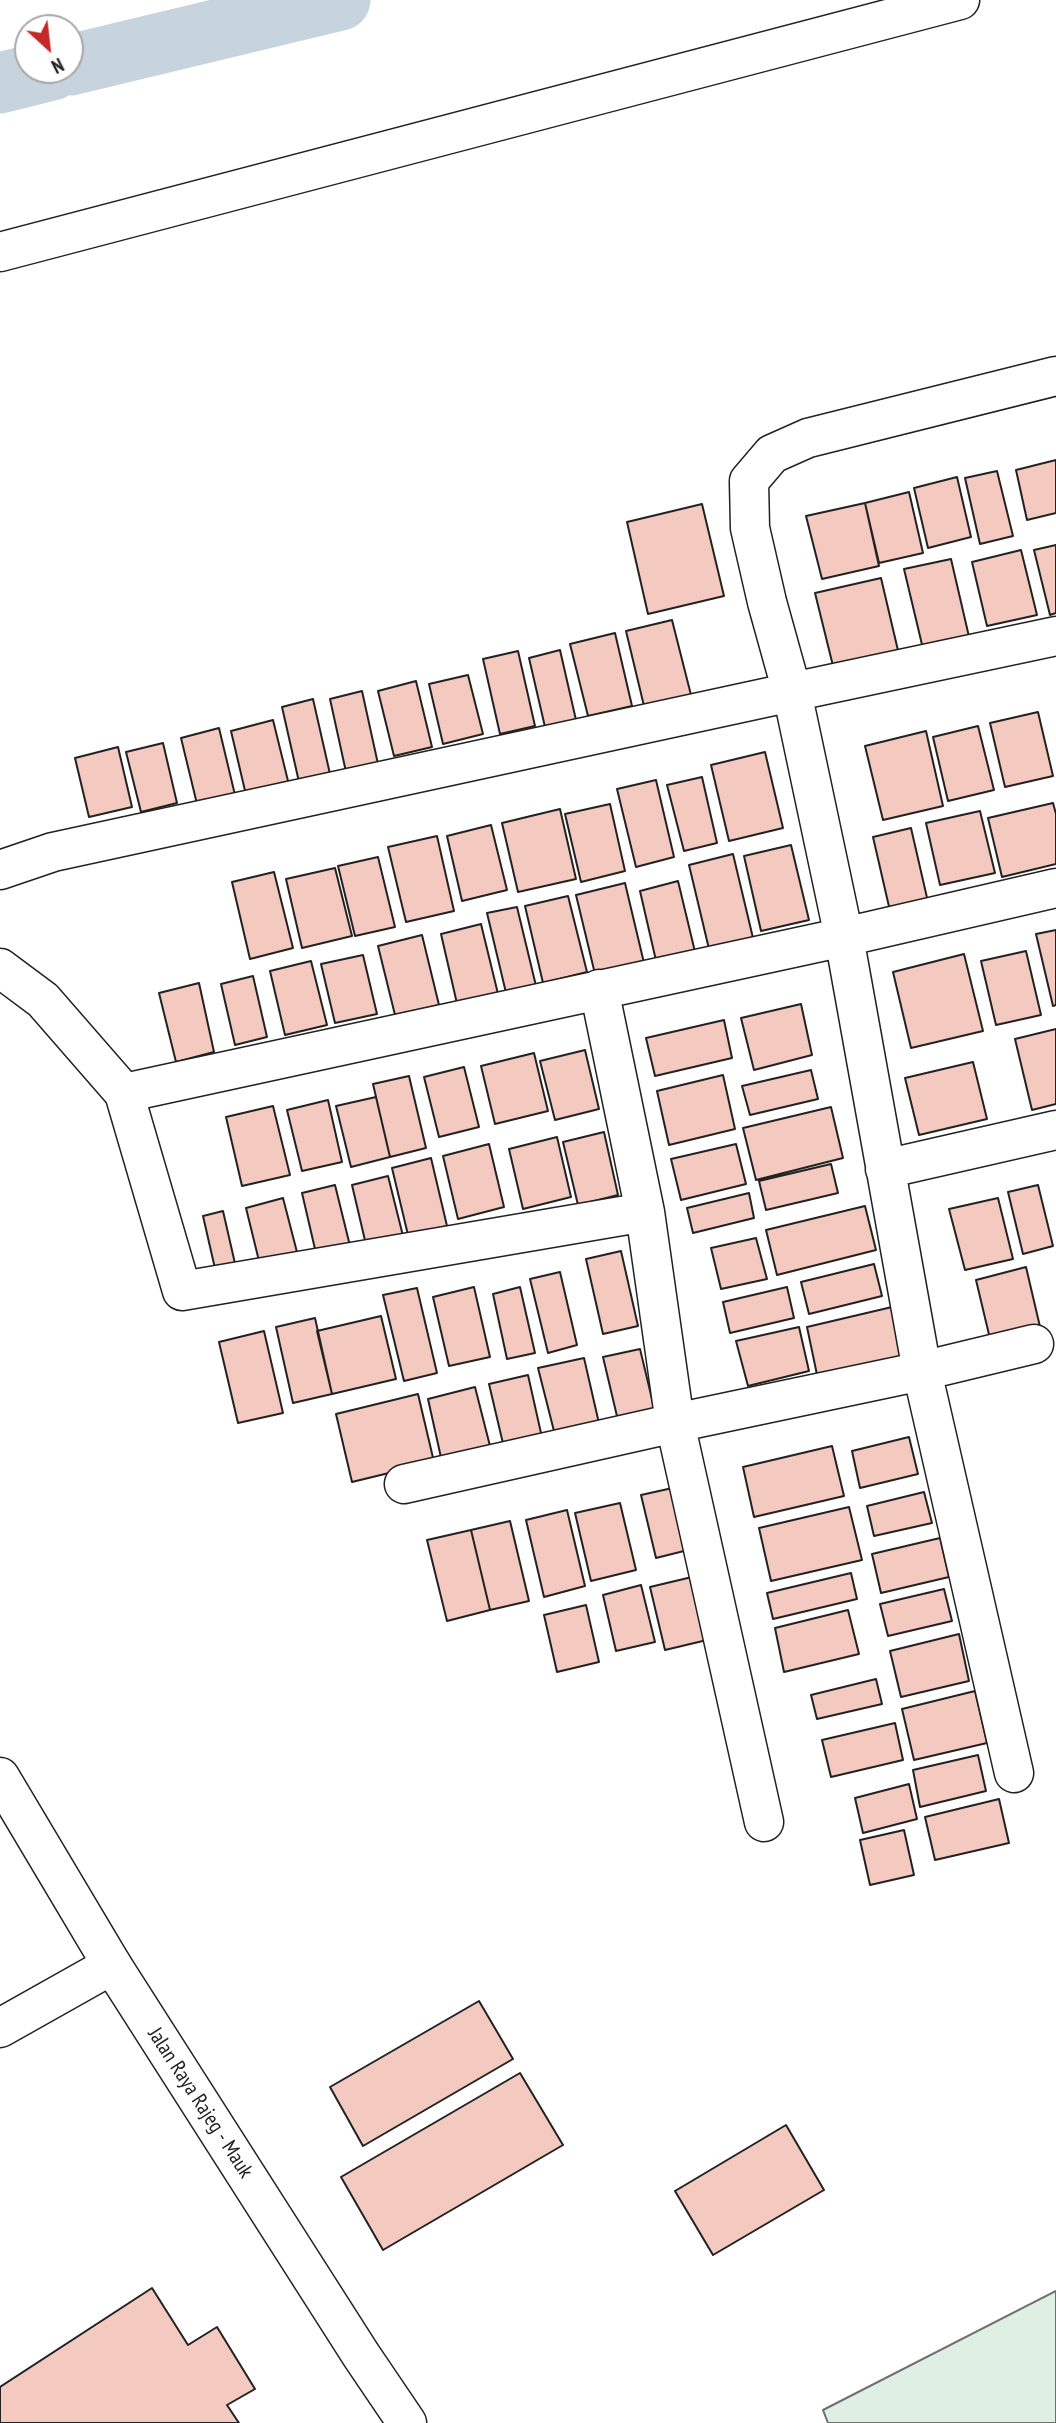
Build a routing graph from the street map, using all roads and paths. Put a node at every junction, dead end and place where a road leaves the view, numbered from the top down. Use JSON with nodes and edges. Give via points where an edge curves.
{"nodes":[{"id":1,"x":960,"y":0,"type":"edge"},
{"id":2,"x":0,"y":252,"type":"edge"},
{"id":3,"x":1056,"y":376,"type":"edge"},
{"id":4,"x":1056,"y":636,"type":"edge"},
{"id":5,"x":792,"y":692,"type":"junction"},
{"id":6,"x":0,"y":870,"type":"edge"},
{"id":7,"x":1056,"y":888,"type":"edge"},
{"id":8,"x":844,"y":937,"type":"junction"},
{"id":9,"x":0,"y":968,"type":"edge"},
{"id":10,"x":599,"y":989,"type":"junction"},
{"id":11,"x":124,"y":1093,"type":"junction"},
{"id":12,"x":1056,"y":1130,"type":"edge"},
{"id":13,"x":886,"y":1168,"type":"junction"},
{"id":14,"x":645,"y":1212,"type":"junction"},
{"id":15,"x":1034,"y":1343,"type":"dead end"},
{"id":16,"x":922,"y":1371,"type":"junction"},
{"id":17,"x":675,"y":1423,"type":"junction"},
{"id":18,"x":404,"y":1485,"type":"dead end"},
{"id":19,"x":1014,"y":1773,"type":"dead end"},
{"id":20,"x":0,"y":1777,"type":"edge"},
{"id":21,"x":764,"y":1822,"type":"dead end"},
{"id":22,"x":112,"y":1965,"type":"junction"},
{"id":23,"x":0,"y":2028,"type":"edge"},
{"id":24,"x":407,"y":2423,"type":"edge"}],
"edges":[{"from":1,"to":2,"type":"street"},
{"from":3,"to":5,"type":"street","via":[[808,438],[772,454],[749,481],[751,528]]},
{"from":4,"to":5,"type":"street"},
{"from":5,"to":6,"type":"street","via":[[53,852]]},
{"from":5,"to":8,"type":"street"},
{"from":7,"to":8,"type":"street"},
{"from":8,"to":10,"type":"street"},
{"from":8,"to":13,"type":"street"},
{"from":9,"to":11,"type":"street","via":[[43,1000]]},
{"from":10,"to":11,"type":"street"},
{"from":10,"to":14,"type":"street"},
{"from":11,"to":14,"type":"street","via":[[182,1292]]},
{"from":12,"to":13,"type":"street"},
{"from":13,"to":16,"type":"street"},
{"from":14,"to":17,"type":"street"},
{"from":15,"to":16,"type":"street"},
{"from":16,"to":17,"type":"street"},
{"from":16,"to":19,"type":"street"},
{"from":17,"to":18,"type":"street"},
{"from":17,"to":21,"type":"street"},
{"from":20,"to":22,"type":"street","name":"Jalan Raya Rajeg - Mauk"},
{"from":22,"to":23,"type":"street"},
{"from":22,"to":24,"type":"street","name":"Jalan Raya Rajeg - Mauk"}]}
